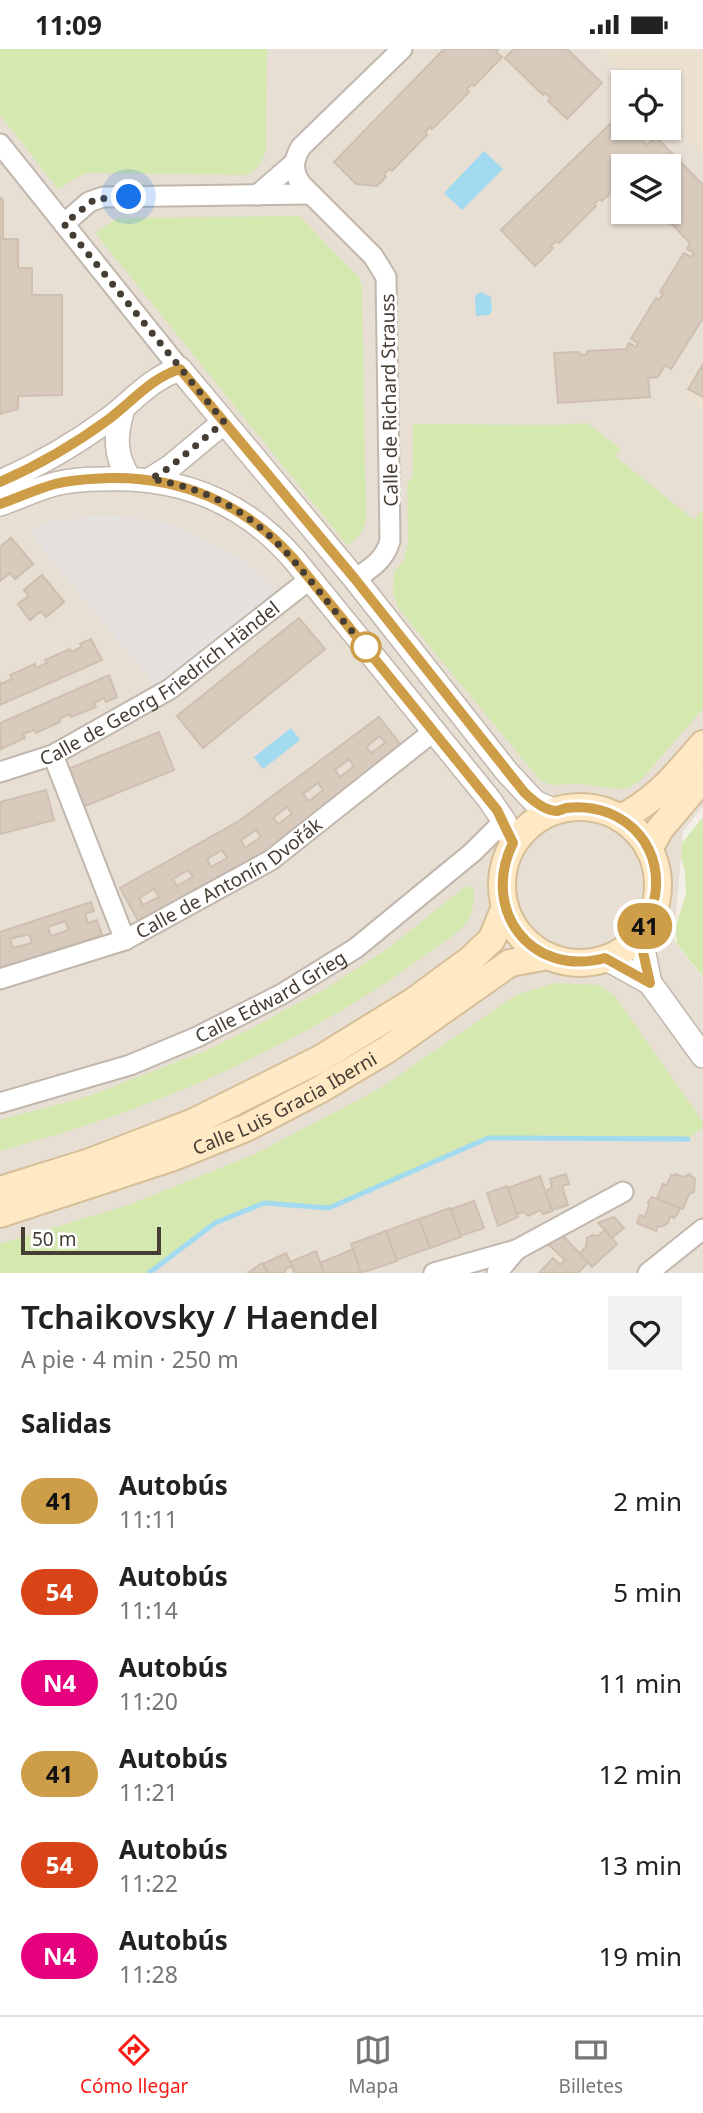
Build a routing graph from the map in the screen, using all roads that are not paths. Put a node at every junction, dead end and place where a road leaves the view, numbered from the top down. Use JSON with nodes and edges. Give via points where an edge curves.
{"nodes":[{"id":1,"x":402,"y":49,"type":"edge"},
{"id":2,"x":0,"y":144,"type":"edge"},
{"id":3,"x":294,"y":163,"type":"junction"},
{"id":4,"x":311,"y":194,"type":"junction"},
{"id":5,"x":257,"y":195,"type":"junction"},
{"id":6,"x":64,"y":224,"type":"junction"},
{"id":7,"x":180,"y":369,"type":"junction"},
{"id":8,"x":122,"y":409,"type":"junction"},
{"id":9,"x":224,"y":422,"type":"junction"},
{"id":10,"x":140,"y":478,"type":"junction"},
{"id":11,"x":0,"y":482,"type":"edge"},
{"id":12,"x":0,"y":504,"type":"edge"},
{"id":13,"x":310,"y":579,"type":"junction"},
{"id":14,"x":355,"y":579,"type":"junction"},
{"id":15,"x":434,"y":730,"type":"junction"},
{"id":16,"x":703,"y":744,"type":"edge"},
{"id":17,"x":53,"y":755,"type":"junction"},
{"id":18,"x":0,"y":772,"type":"edge"},
{"id":19,"x":703,"y":778,"type":"edge"},
{"id":20,"x":555,"y":811,"type":"junction"},
{"id":21,"x":620,"y":818,"type":"junction"},
{"id":22,"x":509,"y":832,"type":"junction"},
{"id":23,"x":649,"y":849,"type":"junction"},
{"id":24,"x":505,"y":907,"type":"junction"},
{"id":25,"x":639,"y":934,"type":"junction"},
{"id":26,"x":125,"y":940,"type":"junction"},
{"id":27,"x":548,"y":955,"type":"junction"},
{"id":28,"x":605,"y":958,"type":"junction"},
{"id":29,"x":0,"y":979,"type":"edge"},
{"id":30,"x":650,"y":983,"type":"junction"},
{"id":31,"x":703,"y":1056,"type":"edge"},
{"id":32,"x":0,"y":1103,"type":"edge"},
{"id":33,"x":0,"y":1191,"type":"edge"},
{"id":34,"x":624,"y":1192,"type":"dead end"},
{"id":35,"x":0,"y":1214,"type":"edge"},
{"id":36,"x":703,"y":1229,"type":"edge"},
{"id":37,"x":516,"y":1250,"type":"junction"},
{"id":38,"x":433,"y":1273,"type":"edge"},
{"id":39,"x":497,"y":1273,"type":"edge"},
{"id":40,"x":648,"y":1273,"type":"edge"}],
"edges":[{"from":1,"to":3,"type":"street","via":[[301,147]]},
{"from":2,"to":6,"type":"street"},
{"from":3,"to":4,"type":"street","name":"Calle de Richard Strauss","via":[[297,177]]},
{"from":3,"to":5,"type":"street"},
{"from":4,"to":5,"type":"street"},
{"from":4,"to":14,"type":"street","name":"Calle de Richard Strauss","via":[[373,256],[386,277],[390,541],[380,562]]},
{"from":5,"to":6,"type":"street","via":[[103,197],[89,202]]},
{"from":6,"to":7,"type":"street"},
{"from":7,"to":8,"type":"street","via":[[157,378]]},
{"from":7,"to":9,"type":"street"},
{"from":8,"to":10,"type":"street","via":[[116,445],[120,463]]},
{"from":8,"to":11,"type":"street","via":[[65,448]]},
{"from":9,"to":10,"type":"street","via":[[170,467]]},
{"from":9,"to":14,"type":"street"},
{"from":10,"to":12,"type":"street","via":[[80,479]]},
{"from":10,"to":13,"type":"street","via":[[185,487],[233,508],[270,535]]},
{"from":13,"to":15,"type":"street"},
{"from":13,"to":17,"type":"street","name":"Calle de Georg Friedrich Händel","via":[[170,689]]},
{"from":14,"to":20,"type":"street","via":[[524,792]]},
{"from":15,"to":22,"type":"street"},
{"from":15,"to":26,"type":"street","name":"Calle de Antonín Dvořák","via":[[271,860]]},
{"from":16,"to":21,"type":"main road","via":[[663,790]]},
{"from":17,"to":18,"type":"street","name":"Calle de Georg Friedrich Händel"},
{"from":17,"to":26,"type":"street"},
{"from":19,"to":23,"type":"main road"},
{"from":20,"to":21,"type":"main road","via":[[595,809]]},
{"from":20,"to":22,"type":"main road"},
{"from":21,"to":23,"type":"main road"},
{"from":22,"to":24,"type":"main road","via":[[503,867]]},
{"from":22,"to":32,"type":"street","name":"Calle Edward Grieg","via":[[473,852],[366,940],[282,994],[130,1065]]},
{"from":23,"to":25,"type":"main road","via":[[657,893]]},
{"from":24,"to":27,"type":"main road","via":[[517,931]]},
{"from":24,"to":33,"type":"main road","name":"Calle Luis Gracia Iberni","via":[[492,939],[471,959],[414,1001],[320,1059],[194,1122]]},
{"from":25,"to":28,"type":"main road"},
{"from":25,"to":30,"type":"street"},
{"from":26,"to":29,"type":"street","name":"Calle de Antonín Dvořák"},
{"from":27,"to":28,"type":"main road","via":[[570,962]]},
{"from":27,"to":35,"type":"main road","name":"Calle Luis Gracia Iberni","via":[[510,963],[388,1049],[246,1128],[171,1158]]},
{"from":28,"to":30,"type":"street"},
{"from":30,"to":31,"type":"street"},
{"from":34,"to":37,"type":"street"},
{"from":36,"to":40,"type":"street"},
{"from":37,"to":38,"type":"street"},
{"from":37,"to":39,"type":"street"}]}
